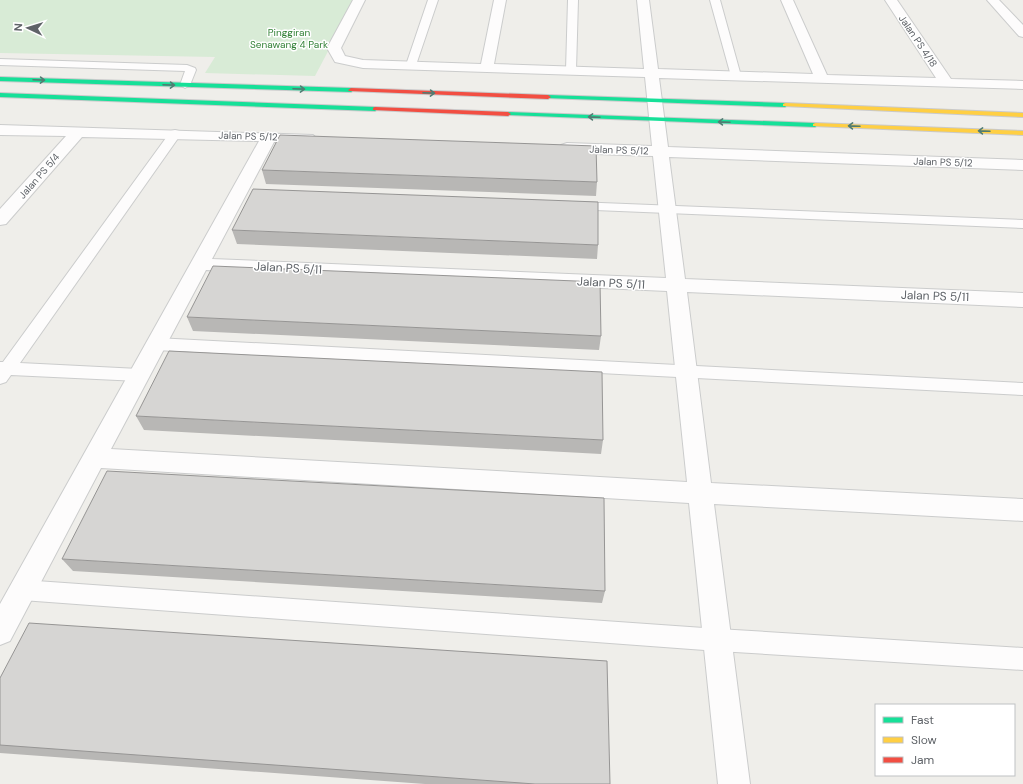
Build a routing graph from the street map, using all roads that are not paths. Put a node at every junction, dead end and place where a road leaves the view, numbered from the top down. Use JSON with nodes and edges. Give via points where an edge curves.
{"nodes":[{"id":1,"x":359,"y":0,"type":"edge"},
{"id":2,"x":433,"y":0,"type":"edge"},
{"id":3,"x":500,"y":0,"type":"edge"},
{"id":4,"x":573,"y":0,"type":"edge"},
{"id":5,"x":643,"y":0,"type":"edge"},
{"id":6,"x":715,"y":0,"type":"edge"},
{"id":7,"x":787,"y":0,"type":"edge"},
{"id":8,"x":891,"y":0,"type":"edge"},
{"id":9,"x":993,"y":0,"type":"edge"},
{"id":10,"x":1023,"y":33,"type":"edge"},
{"id":11,"x":0,"y":62,"type":"edge"},
{"id":12,"x":411,"y":65,"type":"junction"},
{"id":13,"x":487,"y":68,"type":"junction"},
{"id":14,"x":571,"y":70,"type":"junction"},
{"id":15,"x":652,"y":73,"type":"junction"},
{"id":16,"x":736,"y":76,"type":"junction"},
{"id":17,"x":822,"y":78,"type":"junction"},
{"id":18,"x":0,"y":79,"type":"edge"},
{"id":19,"x":946,"y":82,"type":"junction"},
{"id":20,"x":185,"y":85,"type":"junction"},
{"id":21,"x":1023,"y":85,"type":"edge"},
{"id":22,"x":0,"y":95,"type":"edge"},
{"id":23,"x":656,"y":110,"type":"junction"},
{"id":24,"x":1023,"y":115,"type":"edge"},
{"id":25,"x":0,"y":130,"type":"edge"},
{"id":26,"x":78,"y":132,"type":"junction"},
{"id":27,"x":1023,"y":132,"type":"edge"},
{"id":28,"x":175,"y":134,"type":"junction"},
{"id":29,"x":269,"y":137,"type":"junction"},
{"id":30,"x":325,"y":139,"type":"edge"},
{"id":31,"x":549,"y":147,"type":"edge"},
{"id":32,"x":660,"y":152,"type":"junction"},
{"id":33,"x":1023,"y":165,"type":"edge"},
{"id":34,"x":564,"y":206,"type":"edge"},
{"id":35,"x":667,"y":210,"type":"junction"},
{"id":36,"x":0,"y":220,"type":"edge"},
{"id":37,"x":1023,"y":224,"type":"edge"},
{"id":38,"x":200,"y":264,"type":"junction"},
{"id":39,"x":676,"y":286,"type":"junction"},
{"id":40,"x":1023,"y":300,"type":"edge"},
{"id":41,"x":156,"y":344,"type":"junction"},
{"id":42,"x":2,"y":371,"type":"edge"},
{"id":43,"x":686,"y":371,"type":"junction"},
{"id":44,"x":140,"y":375,"type":"junction"},
{"id":45,"x":1023,"y":389,"type":"edge"},
{"id":46,"x":94,"y":458,"type":"junction"},
{"id":47,"x":700,"y":494,"type":"junction"},
{"id":48,"x":1023,"y":510,"type":"edge"},
{"id":49,"x":22,"y":590,"type":"junction"},
{"id":50,"x":0,"y":631,"type":"edge"},
{"id":51,"x":718,"y":640,"type":"junction"},
{"id":52,"x":1023,"y":659,"type":"edge"},
{"id":53,"x":734,"y":784,"type":"edge"}],
"edges":[{"from":1,"to":12,"type":"street","via":[[334,48],[340,59],[363,64]]},
{"from":2,"to":12,"type":"lane"},
{"from":3,"to":13,"type":"street"},
{"from":4,"to":14,"type":"lane"},
{"from":5,"to":15,"type":"street"},
{"from":6,"to":16,"type":"lane"},
{"from":7,"to":17,"type":"street"},
{"from":8,"to":19,"type":"street","name":"Jalan PS 4/18"},
{"from":9,"to":10,"type":"street"},
{"from":11,"to":20,"type":"lane","via":[[187,68],[191,70]]},
{"from":12,"to":13,"type":"street"},
{"from":13,"to":14,"type":"street"},
{"from":14,"to":15,"type":"street"},
{"from":15,"to":16,"type":"street"},
{"from":15,"to":23,"type":"street"},
{"from":16,"to":17,"type":"street"},
{"from":17,"to":19,"type":"street"},
{"from":18,"to":20,"type":"street","one_way":true},
{"from":19,"to":21,"type":"street"},
{"from":20,"to":23,"type":"street","one_way":true},
{"from":23,"to":22,"type":"street","one_way":true},
{"from":23,"to":24,"type":"street"},
{"from":27,"to":23,"type":"street","one_way":true},
{"from":23,"to":32,"type":"street"},
{"from":25,"to":26,"type":"street","name":"Jalan PS 5/12"},
{"from":26,"to":28,"type":"street","name":"Jalan PS 5/12"},
{"from":26,"to":36,"type":"street","name":"Jalan PS 5/4"},
{"from":28,"to":29,"type":"street","name":"Jalan PS 5/12"},
{"from":28,"to":42,"type":"lane"},
{"from":29,"to":30,"type":"street","name":"Jalan PS 5/12"},
{"from":29,"to":38,"type":"street","via":[[248,190]]},
{"from":31,"to":32,"type":"street","name":"Jalan PS 5/12"},
{"from":32,"to":33,"type":"street","name":"Jalan PS 5/12"},
{"from":32,"to":35,"type":"street"},
{"from":34,"to":35,"type":"lane"},
{"from":35,"to":37,"type":"lane"},
{"from":35,"to":39,"type":"street"},
{"from":38,"to":39,"type":"street","name":"Jalan PS 5/11"},
{"from":38,"to":41,"type":"street"},
{"from":39,"to":40,"type":"street","name":"Jalan PS 5/11"},
{"from":39,"to":43,"type":"street"},
{"from":41,"to":43,"type":"lane"},
{"from":41,"to":44,"type":"street"},
{"from":42,"to":44,"type":"lane"},
{"from":43,"to":45,"type":"lane"},
{"from":43,"to":47,"type":"street"},
{"from":44,"to":46,"type":"street"},
{"from":46,"to":47,"type":"street"},
{"from":46,"to":49,"type":"street"},
{"from":47,"to":48,"type":"street"},
{"from":47,"to":51,"type":"street"},
{"from":49,"to":50,"type":"street"},
{"from":49,"to":51,"type":"lane"},
{"from":51,"to":52,"type":"lane"},
{"from":51,"to":53,"type":"street"}]}
